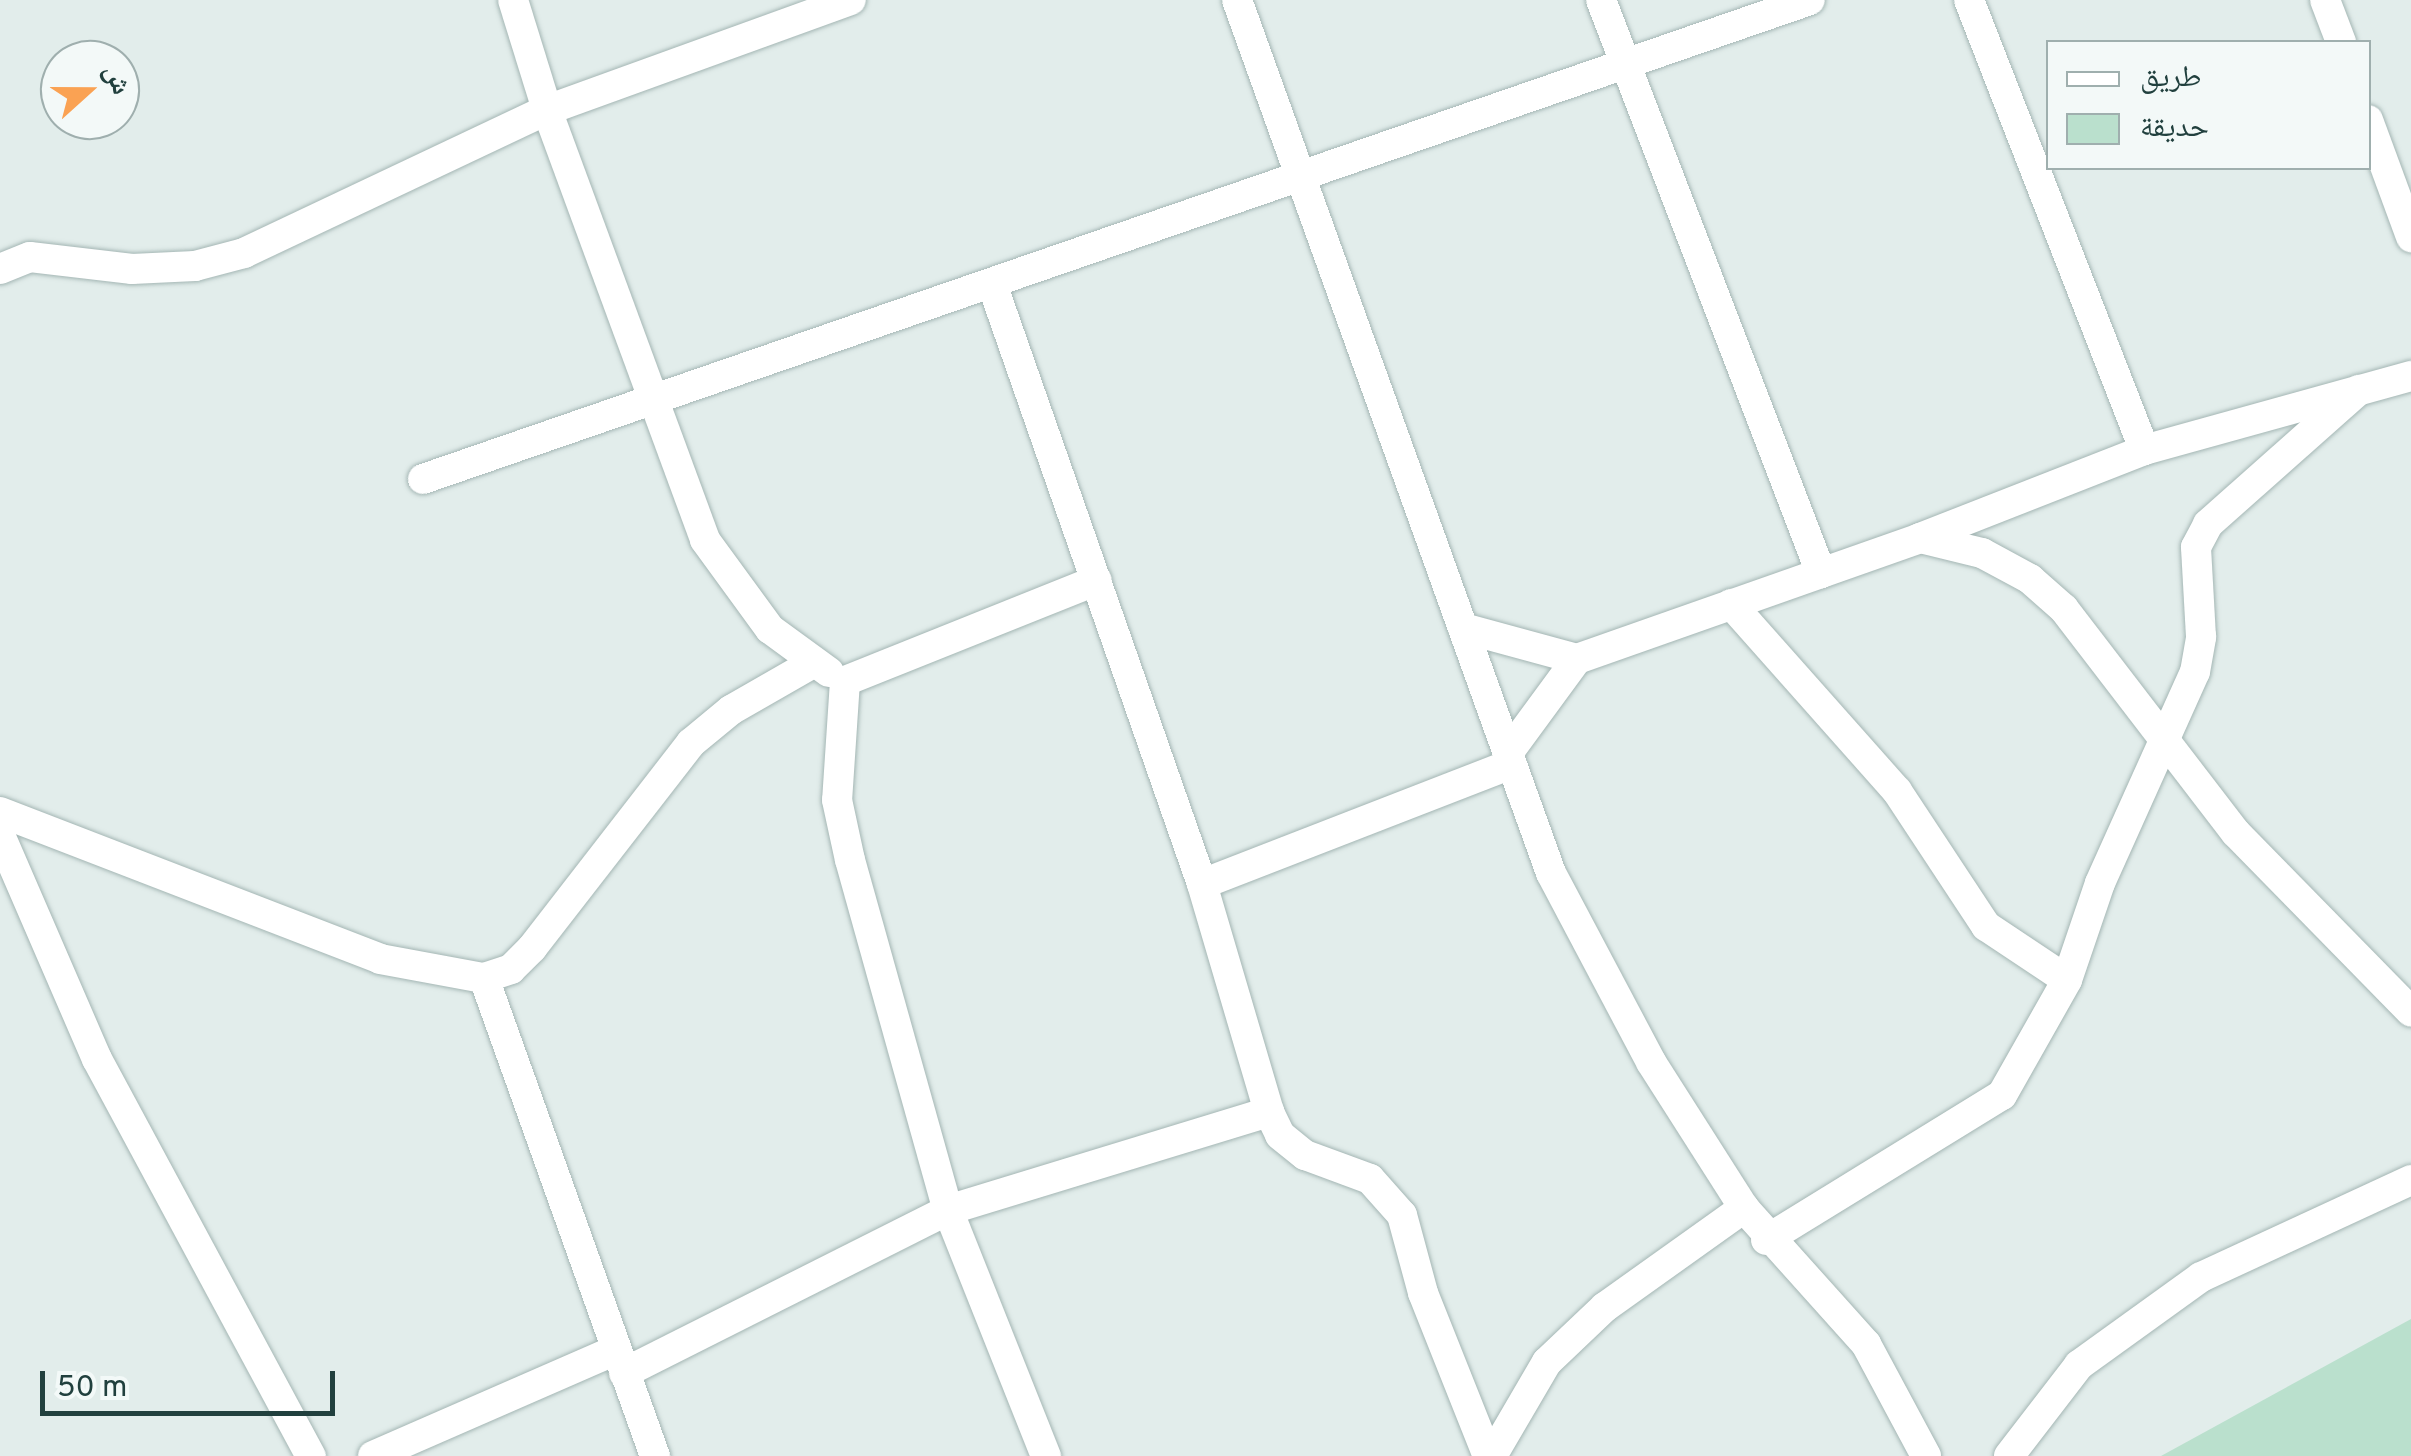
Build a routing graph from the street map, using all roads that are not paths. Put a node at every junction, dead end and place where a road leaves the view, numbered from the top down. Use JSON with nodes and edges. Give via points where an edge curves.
{"nodes":[{"id":1,"x":513,"y":0,"type":"edge"},
{"id":2,"x":850,"y":0,"type":"edge"},
{"id":3,"x":1237,"y":0,"type":"edge"},
{"id":4,"x":1601,"y":0,"type":"edge"},
{"id":5,"x":1810,"y":0,"type":"edge"},
{"id":6,"x":1969,"y":0,"type":"edge"},
{"id":7,"x":2325,"y":0,"type":"edge"},
{"id":8,"x":2339,"y":40,"type":"edge"},
{"id":9,"x":1626,"y":64,"type":"junction"},
{"id":10,"x":546,"y":110,"type":"junction"},
{"id":11,"x":2371,"y":128,"type":"edge"},
{"id":12,"x":1301,"y":179,"type":"junction"},
{"id":13,"x":2411,"y":237,"type":"edge"},
{"id":14,"x":0,"y":269,"type":"edge"},
{"id":15,"x":992,"y":284,"type":"junction"},
{"id":16,"x":2411,"y":376,"type":"edge"},
{"id":17,"x":2359,"y":390,"type":"junction"},
{"id":18,"x":652,"y":400,"type":"junction"},
{"id":19,"x":2144,"y":450,"type":"junction"},
{"id":20,"x":423,"y":479,"type":"dead end"},
{"id":21,"x":1920,"y":538,"type":"junction"},
{"id":22,"x":1821,"y":573,"type":"junction"},
{"id":23,"x":1097,"y":580,"type":"junction"},
{"id":24,"x":1732,"y":604,"type":"junction"},
{"id":25,"x":1463,"y":628,"type":"junction"},
{"id":26,"x":1577,"y":659,"type":"junction"},
{"id":27,"x":813,"y":664,"type":"junction"},
{"id":28,"x":845,"y":681,"type":"junction"},
{"id":29,"x":2165,"y":744,"type":"junction"},
{"id":30,"x":1510,"y":758,"type":"junction"},
{"id":31,"x":0,"y":812,"type":"edge"},
{"id":32,"x":0,"y":835,"type":"edge"},
{"id":33,"x":1202,"y":884,"type":"junction"},
{"id":34,"x":484,"y":978,"type":"junction"},
{"id":35,"x":2067,"y":980,"type":"junction"},
{"id":36,"x":2411,"y":1012,"type":"edge"},
{"id":37,"x":1269,"y":1112,"type":"junction"},
{"id":38,"x":2411,"y":1180,"type":"edge"},
{"id":39,"x":1744,"y":1208,"type":"junction"},
{"id":40,"x":948,"y":1210,"type":"junction"},
{"id":41,"x":1766,"y":1240,"type":"junction"},
{"id":42,"x":620,"y":1362,"type":"junction"},
{"id":43,"x":311,"y":1456,"type":"edge"},
{"id":44,"x":373,"y":1456,"type":"edge"},
{"id":45,"x":654,"y":1456,"type":"edge"},
{"id":46,"x":1046,"y":1456,"type":"edge"},
{"id":47,"x":1490,"y":1456,"type":"edge"},
{"id":48,"x":1926,"y":1456,"type":"edge"},
{"id":49,"x":2009,"y":1456,"type":"edge"}],
"edges":[{"from":1,"to":10,"type":"street"},
{"from":2,"to":10,"type":"street"},
{"from":3,"to":12,"type":"street"},
{"from":4,"to":9,"type":"street"},
{"from":5,"to":9,"type":"street"},
{"from":6,"to":19,"type":"street"},
{"from":7,"to":8,"type":"street"},
{"from":9,"to":12,"type":"street"},
{"from":9,"to":22,"type":"street"},
{"from":10,"to":14,"type":"street","via":[[244,253],[194,266],[132,269],[30,257]]},
{"from":10,"to":18,"type":"street"},
{"from":11,"to":13,"type":"street"},
{"from":12,"to":15,"type":"street"},
{"from":12,"to":25,"type":"street"},
{"from":15,"to":18,"type":"street"},
{"from":15,"to":23,"type":"street"},
{"from":16,"to":17,"type":"street"},
{"from":17,"to":19,"type":"street"},
{"from":17,"to":29,"type":"street","via":[[2208,524],[2196,547],[2201,637],[2195,672]]},
{"from":18,"to":20,"type":"street"},
{"from":18,"to":27,"type":"street","via":[[705,540],[749,606]]},
{"from":19,"to":21,"type":"street"},
{"from":21,"to":22,"type":"street"},
{"from":21,"to":29,"type":"street","via":[[1982,553],[2030,578],[2064,609]]},
{"from":22,"to":24,"type":"street"},
{"from":23,"to":28,"type":"street"},
{"from":23,"to":33,"type":"street"},
{"from":24,"to":26,"type":"street"},
{"from":24,"to":35,"type":"street","via":[[1897,791],[1986,926]]},
{"from":25,"to":26,"type":"street"},
{"from":25,"to":30,"type":"street"},
{"from":26,"to":30,"type":"street"},
{"from":27,"to":28,"type":"street"},
{"from":27,"to":34,"type":"street","via":[[731,710],[691,743],[532,948],[511,969]]},
{"from":28,"to":40,"type":"street","via":[[837,800]]},
{"from":29,"to":35,"type":"street","via":[[2100,882]]},
{"from":29,"to":36,"type":"street","via":[[2268,868]]},
{"from":30,"to":33,"type":"street"},
{"from":30,"to":39,"type":"street","via":[[1551,873],[1651,1062]]},
{"from":31,"to":34,"type":"street","via":[[380,959]]},
{"from":32,"to":43,"type":"street","via":[[97,1060]]},
{"from":33,"to":37,"type":"street"},
{"from":34,"to":42,"type":"street"},
{"from":35,"to":41,"type":"street","via":[[2016,1073],[1985,1111]]},
{"from":37,"to":40,"type":"street"},
{"from":37,"to":47,"type":"street","via":[[1280,1135],[1305,1154],[1370,1179],[1396,1204],[1440,1342]]},
{"from":38,"to":49,"type":"street","via":[[2202,1276],[2079,1365]]},
{"from":39,"to":41,"type":"street"},
{"from":39,"to":47,"type":"street","via":[[1604,1307],[1547,1362]]},
{"from":40,"to":42,"type":"street"},
{"from":40,"to":46,"type":"street"},
{"from":41,"to":48,"type":"street","via":[[1866,1344]]},
{"from":42,"to":44,"type":"street"},
{"from":42,"to":45,"type":"street"}]}
